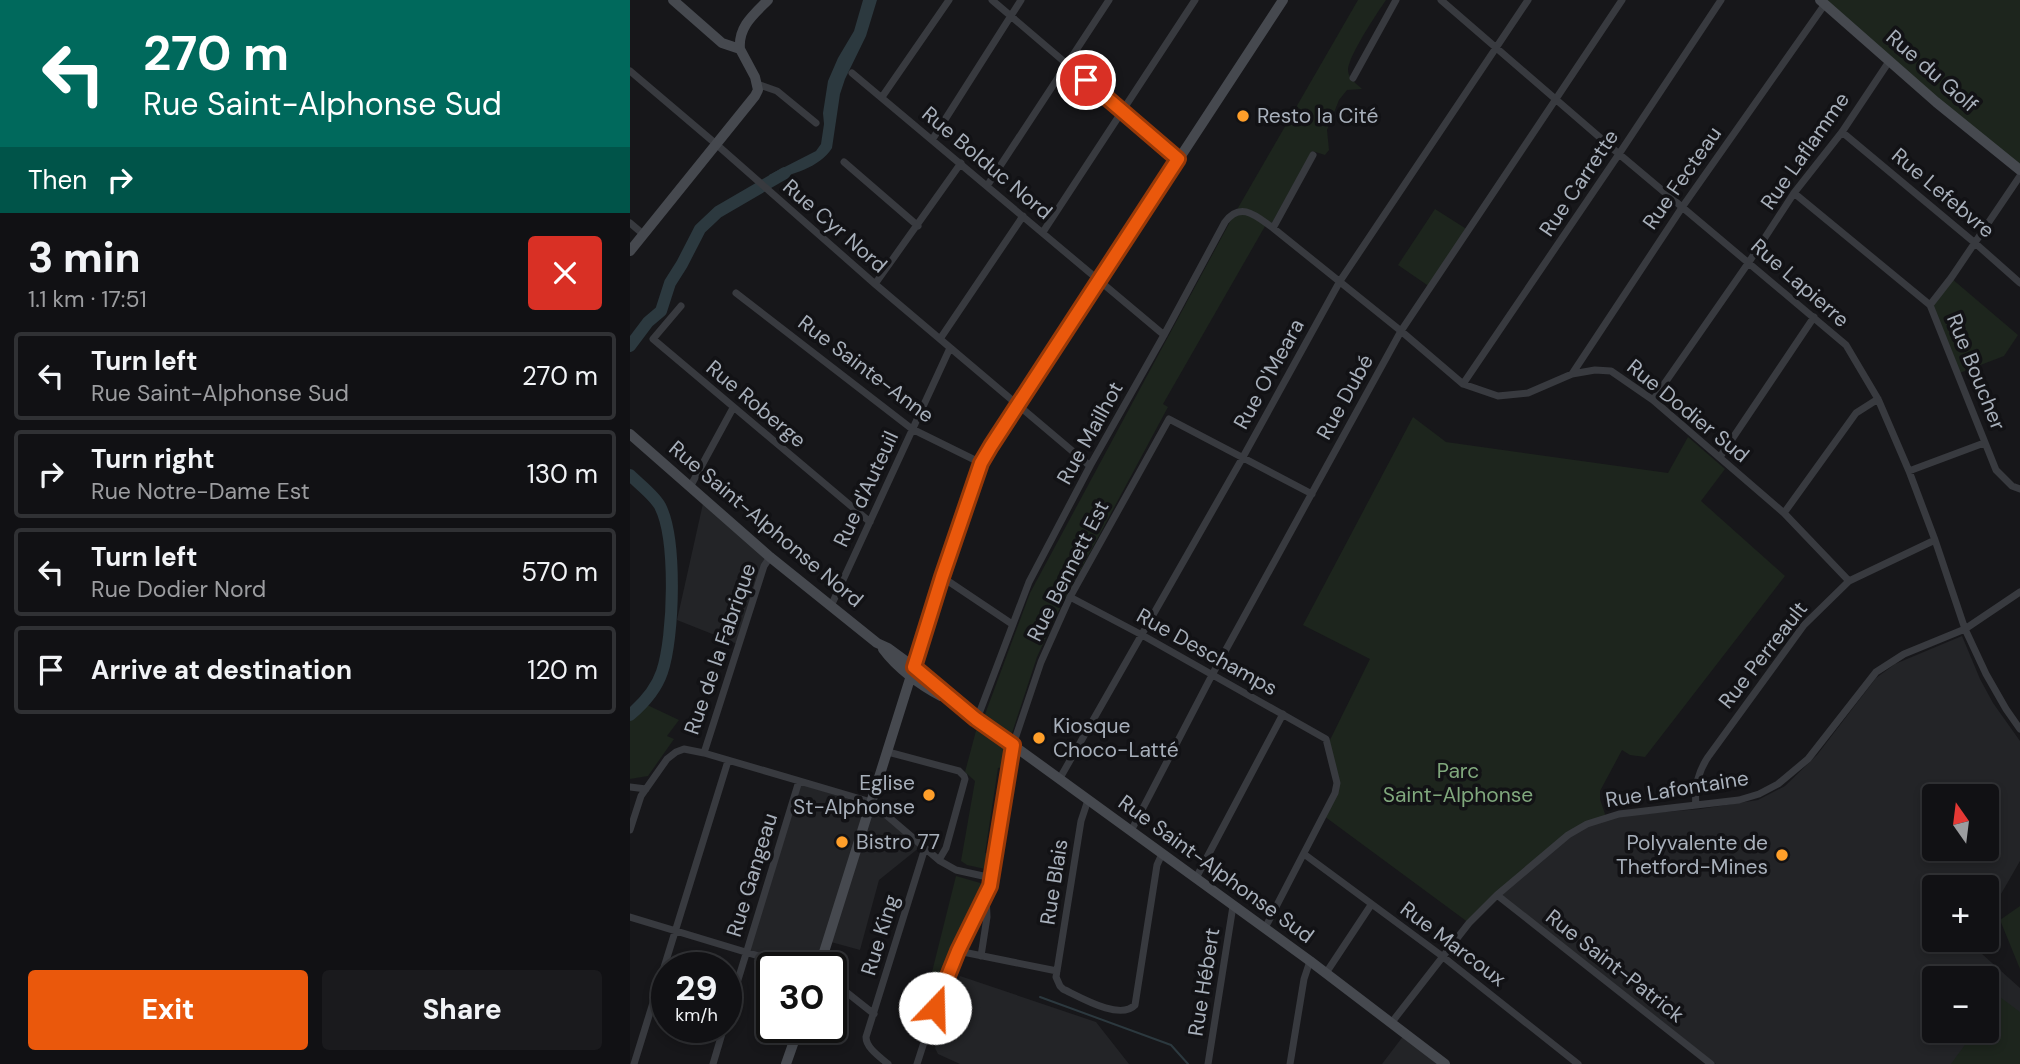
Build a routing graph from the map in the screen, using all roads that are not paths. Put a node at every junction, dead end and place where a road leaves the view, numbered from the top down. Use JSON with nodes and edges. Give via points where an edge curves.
{"nodes":[{"id":1,"x":673,"y":0,"type":"edge"},
{"id":2,"x":768,"y":0,"type":"edge"},
{"id":3,"x":949,"y":0,"type":"edge"},
{"id":4,"x":992,"y":0,"type":"edge"},
{"id":5,"x":1021,"y":0,"type":"edge"},
{"id":6,"x":1109,"y":0,"type":"edge"},
{"id":7,"x":1195,"y":0,"type":"edge"},
{"id":8,"x":1283,"y":0,"type":"edge"},
{"id":9,"x":1396,"y":0,"type":"edge"},
{"id":10,"x":1441,"y":0,"type":"edge"},
{"id":11,"x":1528,"y":0,"type":"edge"},
{"id":12,"x":1622,"y":0,"type":"edge"},
{"id":13,"x":1721,"y":0,"type":"edge"},
{"id":14,"x":1823,"y":2,"type":"edge"},
{"id":15,"x":1011,"y":16,"type":"junction"},
{"id":16,"x":1496,"y":47,"type":"junction"},
{"id":17,"x":740,"y":49,"type":"junction"},
{"id":18,"x":1890,"y":60,"type":"junction"},
{"id":19,"x":1067,"y":64,"type":"junction"},
{"id":20,"x":630,"y":71,"type":"edge"},
{"id":21,"x":852,"y":73,"type":"dead end"},
{"id":22,"x":1353,"y":78,"type":"dead end"},
{"id":23,"x":757,"y":84,"type":"junction"},
{"id":24,"x":882,"y":97,"type":"junction"},
{"id":25,"x":1556,"y":99,"type":"junction"},
{"id":26,"x":1122,"y":111,"type":"junction"},
{"id":27,"x":816,"y":123,"type":"dead end"},
{"id":28,"x":1842,"y":132,"type":"junction"},
{"id":29,"x":932,"y":140,"type":"junction"},
{"id":30,"x":716,"y":144,"type":"junction"},
{"id":31,"x":1619,"y":154,"type":"junction"},
{"id":32,"x":1313,"y":155,"type":"dead end"},
{"id":33,"x":1178,"y":159,"type":"junction"},
{"id":34,"x":844,"y":162,"type":"dead end"},
{"id":35,"x":961,"y":163,"type":"junction"},
{"id":36,"x":2020,"y":170,"type":"edge"},
{"id":37,"x":2020,"y":176,"type":"edge"},
{"id":38,"x":987,"y":186,"type":"junction"},
{"id":39,"x":1794,"y":193,"type":"junction"},
{"id":40,"x":1683,"y":206,"type":"junction"},
{"id":41,"x":1023,"y":216,"type":"junction"},
{"id":42,"x":630,"y":223,"type":"edge"},
{"id":43,"x":918,"y":226,"type":"junction"},
{"id":44,"x":1273,"y":228,"type":"junction"},
{"id":45,"x":1043,"y":232,"type":"junction"},
{"id":46,"x":643,"y":234,"type":"junction"},
{"id":47,"x":1975,"y":243,"type":"junction"},
{"id":48,"x":630,"y":251,"type":"edge"},
{"id":49,"x":1749,"y":262,"type":"junction"},
{"id":50,"x":1099,"y":281,"type":"junction"},
{"id":51,"x":1340,"y":281,"type":"junction"},
{"id":52,"x":2020,"y":283,"type":"edge"},
{"id":53,"x":875,"y":284,"type":"junction"},
{"id":54,"x":736,"y":293,"type":"dead end"},
{"id":55,"x":1930,"y":305,"type":"junction"},
{"id":56,"x":681,"y":306,"type":"dead end"},
{"id":57,"x":1814,"y":317,"type":"junction"},
{"id":58,"x":1401,"y":331,"type":"junction"},
{"id":59,"x":1164,"y":335,"type":"junction"},
{"id":60,"x":940,"y":339,"type":"junction"},
{"id":61,"x":950,"y":348,"type":"junction"},
{"id":62,"x":1572,"y":374,"type":"junction"},
{"id":63,"x":1463,"y":384,"type":"junction"},
{"id":64,"x":1878,"y":399,"type":"junction"},
{"id":65,"x":1653,"y":400,"type":"junction"},
{"id":66,"x":1018,"y":406,"type":"junction"},
{"id":67,"x":733,"y":408,"type":"junction"},
{"id":68,"x":912,"y":429,"type":"junction"},
{"id":69,"x":630,"y":434,"type":"edge"},
{"id":70,"x":1984,"y":443,"type":"junction"},
{"id":71,"x":1243,"y":457,"type":"junction"},
{"id":72,"x":1720,"y":457,"type":"junction"},
{"id":73,"x":981,"y":463,"type":"junction"},
{"id":74,"x":1090,"y":466,"type":"junction"},
{"id":75,"x":1909,"y":471,"type":"junction"},
{"id":76,"x":690,"y":487,"type":"junction"},
{"id":77,"x":2020,"y":489,"type":"edge"},
{"id":78,"x":1312,"y":494,"type":"junction"},
{"id":79,"x":1784,"y":513,"type":"junction"},
{"id":80,"x":870,"y":522,"type":"junction"},
{"id":81,"x":1935,"y":540,"type":"junction"},
{"id":82,"x":770,"y":556,"type":"junction"},
{"id":83,"x":942,"y":577,"type":"junction"},
{"id":84,"x":1849,"y":581,"type":"junction"},
{"id":85,"x":2020,"y":592,"type":"edge"},
{"id":86,"x":1070,"y":597,"type":"junction"},
{"id":87,"x":831,"y":606,"type":"junction"},
{"id":88,"x":1012,"y":624,"type":"junction"},
{"id":89,"x":1965,"y":629,"type":"junction"},
{"id":90,"x":1142,"y":635,"type":"junction"},
{"id":91,"x":912,"y":671,"type":"junction"},
{"id":92,"x":1212,"y":675,"type":"junction"},
{"id":93,"x":1283,"y":714,"type":"junction"},
{"id":94,"x":976,"y":719,"type":"junction"},
{"id":95,"x":2020,"y":729,"type":"edge"},
{"id":96,"x":1013,"y":745,"type":"junction"},
{"id":97,"x":704,"y":752,"type":"junction"},
{"id":98,"x":888,"y":752,"type":"junction"},
{"id":99,"x":728,"y":761,"type":"junction"},
{"id":100,"x":1060,"y":778,"type":"junction"},
{"id":101,"x":799,"y":781,"type":"junction"},
{"id":102,"x":630,"y":787,"type":"edge"},
{"id":103,"x":646,"y":789,"type":"junction"},
{"id":104,"x":1088,"y":800,"type":"junction"},
{"id":105,"x":871,"y":802,"type":"junction"},
{"id":106,"x":1696,"y":805,"type":"junction"},
{"id":107,"x":630,"y":830,"type":"edge"},
{"id":108,"x":1131,"y":831,"type":"junction"},
{"id":109,"x":925,"y":848,"type":"junction"},
{"id":110,"x":1162,"y":854,"type":"junction"},
{"id":111,"x":1304,"y":855,"type":"junction"},
{"id":112,"x":939,"y":860,"type":"junction"},
{"id":113,"x":992,"y":878,"type":"junction"},
{"id":114,"x":1196,"y":878,"type":"junction"},
{"id":115,"x":986,"y":894,"type":"junction"},
{"id":116,"x":1497,"y":895,"type":"junction"},
{"id":117,"x":1371,"y":905,"type":"junction"},
{"id":118,"x":1233,"y":906,"type":"junction"},
{"id":119,"x":630,"y":917,"type":"edge"},
{"id":120,"x":1265,"y":928,"type":"junction"},
{"id":121,"x":675,"y":932,"type":"junction"},
{"id":122,"x":958,"y":951,"type":"junction"},
{"id":123,"x":824,"y":952,"type":"edge"},
{"id":124,"x":746,"y":953,"type":"junction"},
{"id":125,"x":756,"y":956,"type":"edge"},
{"id":126,"x":981,"y":956,"type":"junction"},
{"id":127,"x":1442,"y":956,"type":"junction"},
{"id":128,"x":1310,"y":961,"type":"junction"},
{"id":129,"x":742,"y":966,"type":"edge"},
{"id":130,"x":1058,"y":971,"type":"junction"},
{"id":131,"x":1326,"y":973,"type":"junction"},
{"id":132,"x":847,"y":993,"type":"edge"},
{"id":133,"x":874,"y":1014,"type":"junction"},
{"id":134,"x":1392,"y":1022,"type":"junction"},
{"id":135,"x":719,"y":1043,"type":"edge"},
{"id":136,"x":793,"y":1043,"type":"edge"},
{"id":137,"x":634,"y":1064,"type":"edge"},
{"id":138,"x":713,"y":1064,"type":"edge"},
{"id":139,"x":786,"y":1064,"type":"edge"},
{"id":140,"x":888,"y":1064,"type":"edge"},
{"id":141,"x":917,"y":1064,"type":"edge"},
{"id":142,"x":1208,"y":1064,"type":"edge"},
{"id":143,"x":1290,"y":1064,"type":"edge"},
{"id":144,"x":1445,"y":1064,"type":"edge"},
{"id":145,"x":1578,"y":1064,"type":"edge"},
{"id":146,"x":1712,"y":1064,"type":"edge"}],
"edges":[{"from":1,"to":17,"type":"street","via":[[722,43]]},
{"from":2,"to":17,"type":"street","via":[[743,27]]},
{"from":3,"to":24,"type":"street"},
{"from":4,"to":15,"type":"street"},
{"from":5,"to":15,"type":"street"},
{"from":6,"to":19,"type":"street"},
{"from":7,"to":26,"type":"street"},
{"from":8,"to":33,"type":"street"},
{"from":9,"to":22,"type":"street"},
{"from":10,"to":16,"type":"street","name":"Rue Lapierre"},
{"from":11,"to":16,"type":"street","name":"Rue O'Meara"},
{"from":12,"to":25,"type":"street","name":"Rue Dubé"},
{"from":13,"to":31,"type":"street","name":"Rue Carrette"},
{"from":14,"to":18,"type":"street","name":"Rue du Golf"},
{"from":14,"to":40,"type":"street","name":"Rue Fecteau"},
{"from":15,"to":19,"type":"street"},
{"from":15,"to":29,"type":"street"},
{"from":16,"to":25,"type":"street","name":"Rue Lapierre"},
{"from":16,"to":51,"type":"street","name":"Rue O'Meara"},
{"from":17,"to":23,"type":"street"},
{"from":18,"to":28,"type":"street","name":"Rue Laflamme"},
{"from":18,"to":36,"type":"street","name":"Rue du Golf"},
{"from":19,"to":26,"type":"street"},
{"from":19,"to":38,"type":"street"},
{"from":20,"to":30,"type":"street","name":"Rue Cyr Nord"},
{"from":21,"to":24,"type":"street","name":"Rue Bolduc Nord"},
{"from":23,"to":27,"type":"street","via":[[777,91]]},
{"from":23,"to":30,"type":"street","via":[[755,96]]},
{"from":24,"to":29,"type":"street","name":"Rue Bolduc Nord"},
{"from":25,"to":31,"type":"street","name":"Rue Lapierre"},
{"from":25,"to":58,"type":"street","name":"Rue Dubé"},
{"from":26,"to":33,"type":"street"},
{"from":26,"to":45,"type":"street"},
{"from":28,"to":39,"type":"street","name":"Rue Laflamme"},
{"from":28,"to":47,"type":"street","name":"Rue Lefebvre"},
{"from":29,"to":35,"type":"street","name":"Rue Bolduc Nord"},
{"from":30,"to":46,"type":"street"},
{"from":30,"to":53,"type":"street","name":"Rue Cyr Nord"},
{"from":31,"to":40,"type":"street","name":"Rue Lapierre"},
{"from":31,"to":63,"type":"street","name":"Rue Carrette"},
{"from":32,"to":44,"type":"street"},
{"from":33,"to":50,"type":"street"},
{"from":34,"to":43,"type":"street"},
{"from":35,"to":38,"type":"street","name":"Rue Bolduc Nord"},
{"from":35,"to":43,"type":"street"},
{"from":37,"to":47,"type":"street"},
{"from":38,"to":41,"type":"street","name":"Rue Bolduc Nord"},
{"from":39,"to":49,"type":"street","name":"Rue Laflamme"},
{"from":39,"to":55,"type":"street","name":"Rue Boucher"},
{"from":40,"to":49,"type":"street","name":"Rue Lapierre"},
{"from":40,"to":62,"type":"street","name":"Rue Fecteau"},
{"from":41,"to":45,"type":"street","name":"Rue Bolduc Nord"},
{"from":41,"to":60,"type":"street"},
{"from":42,"to":46,"type":"street"},
{"from":43,"to":53,"type":"street"},
{"from":44,"to":51,"type":"street","name":"Rue Dodier Sud"},
{"from":44,"to":59,"type":"street","name":"Rue Mailhot","via":[[1245,211],[1230,215]]},
{"from":45,"to":50,"type":"street","name":"Rue Bolduc Nord"},
{"from":46,"to":48,"type":"street"},
{"from":47,"to":52,"type":"street","name":"Rue Lefebvre"},
{"from":47,"to":55,"type":"street"},
{"from":49,"to":57,"type":"street","name":"Rue Lapierre"},
{"from":49,"to":65,"type":"street","name":"Rue Laflamme"},
{"from":50,"to":59,"type":"street","name":"Rue Bolduc Nord"},
{"from":50,"to":66,"type":"street"},
{"from":51,"to":58,"type":"street","name":"Rue Dodier Sud"},
{"from":51,"to":71,"type":"street","name":"Rue O'Meara"},
{"from":53,"to":60,"type":"street","name":"Rue Cyr Nord"},
{"from":54,"to":68,"type":"street","name":"Rue Sainte-Anne"},
{"from":55,"to":70,"type":"street","name":"Rue Boucher"},
{"from":56,"to":67,"type":"street","name":"Rue Roberge","via":[[653,339]]},
{"from":57,"to":64,"type":"street","name":"Rue Lapierre","via":[[1846,345]]},
{"from":57,"to":72,"type":"street"},
{"from":58,"to":63,"type":"street","name":"Rue Dodier Sud"},
{"from":58,"to":78,"type":"street","name":"Rue Dubé"},
{"from":59,"to":74,"type":"street","name":"Rue Mailhot"},
{"from":60,"to":61,"type":"street","name":"Rue Cyr Nord"},
{"from":61,"to":66,"type":"street","name":"Rue Cyr Nord"},
{"from":61,"to":68,"type":"street","name":"Rue d'Auteuil"},
{"from":62,"to":63,"type":"street","name":"Rue Dodier Sud","via":[[1528,393],[1498,396]]},
{"from":62,"to":65,"type":"street","name":"Rue Dodier Sud","via":[[1611,371]]},
{"from":64,"to":75,"type":"street","name":"Rue Lapierre"},
{"from":64,"to":79,"type":"street","via":[[1856,412]]},
{"from":65,"to":72,"type":"street","name":"Rue Dodier Sud"},
{"from":66,"to":73,"type":"street"},
{"from":66,"to":74,"type":"street","name":"Rue Cyr Nord"},
{"from":67,"to":76,"type":"street"},
{"from":67,"to":80,"type":"street","name":"Rue Roberge"},
{"from":68,"to":73,"type":"street","name":"Rue Sainte-Anne"},
{"from":68,"to":80,"type":"street","name":"Rue d'Auteuil"},
{"from":69,"to":76,"type":"street","name":"Rue Saint-Alphonse Nord"},
{"from":70,"to":75,"type":"street"},
{"from":70,"to":77,"type":"street","name":"Rue Boucher","via":[[1996,470]]},
{"from":71,"to":78,"type":"street"},
{"from":71,"to":86,"type":"street","name":"Rue Bennett Est","via":[[1169,419]]},
{"from":71,"to":90,"type":"street","name":"Rue O'Meara"},
{"from":72,"to":79,"type":"street","name":"Rue Dodier Sud"},
{"from":73,"to":83,"type":"street"},
{"from":74,"to":88,"type":"street","name":"Rue Mailhot"},
{"from":75,"to":81,"type":"street","name":"Rue Lapierre"},
{"from":76,"to":82,"type":"street","name":"Rue Saint-Alphonse Nord"},
{"from":78,"to":92,"type":"street","name":"Rue Dubé"},
{"from":79,"to":84,"type":"street","name":"Rue Dodier Sud"},
{"from":80,"to":87,"type":"street","name":"Rue d'Auteuil"},
{"from":81,"to":84,"type":"street","name":"Rue Perreault"},
{"from":81,"to":89,"type":"street","name":"Rue Lapierre"},
{"from":82,"to":87,"type":"street","name":"Rue Saint-Alphonse Nord"},
{"from":82,"to":97,"type":"street","name":"Rue de la Fabrique"},
{"from":83,"to":88,"type":"street"},
{"from":83,"to":91,"type":"street"},
{"from":84,"to":106,"type":"street","name":"Rue Perreault","via":[[1804,625],[1708,757],[1697,781]]},
{"from":85,"to":89,"type":"street","name":"Rue Lafontaine"},
{"from":86,"to":90,"type":"street","name":"Rue Deschamps"},
{"from":86,"to":96,"type":"street","name":"Rue Bennett Est","via":[[1041,662]]},
{"from":87,"to":91,"type":"street","name":"Rue Saint-Alphonse Nord"},
{"from":88,"to":94,"type":"street","name":"Rue Mailhot"},
{"from":89,"to":95,"type":"street","name":"Rue Lapierre"},
{"from":89,"to":106,"type":"street","name":"Rue Lafontaine","via":[[1904,654],[1876,672],[1808,758],[1779,784],[1739,800]]},
{"from":90,"to":92,"type":"street","name":"Rue Deschamps"},
{"from":90,"to":100,"type":"street","name":"Rue O'Meara"},
{"from":91,"to":94,"type":"street","name":"Rue Saint-Alphonse Sud"},
{"from":91,"to":98,"type":"street"},
{"from":92,"to":93,"type":"street","name":"Rue Deschamps"},
{"from":92,"to":108,"type":"street","name":"Rue Dubé"},
{"from":93,"to":111,"type":"street","name":"Rue Deschamps","via":[[1326,738],[1337,783]]},
{"from":93,"to":114,"type":"street"},
{"from":94,"to":96,"type":"street","name":"Rue Saint-Alphonse Sud"},
{"from":96,"to":100,"type":"street","name":"Rue Saint-Alphonse Sud"},
{"from":96,"to":113,"type":"street","name":"Rue Bennett Est"},
{"from":97,"to":99,"type":"street"},
{"from":97,"to":103,"type":"street","via":[[676,752]]},
{"from":98,"to":105,"type":"street"},
{"from":98,"to":112,"type":"street","via":[[964,776]]},
{"from":99,"to":101,"type":"street"},
{"from":99,"to":121,"type":"street"},
{"from":100,"to":104,"type":"street","name":"Rue Saint-Alphonse Sud"},
{"from":101,"to":105,"type":"street"},
{"from":101,"to":124,"type":"street","name":"Rue Gangeau"},
{"from":102,"to":103,"type":"street"},
{"from":103,"to":107,"type":"street"},
{"from":104,"to":108,"type":"street","name":"Rue Saint-Alphonse Sud"},
{"from":104,"to":130,"type":"street","name":"Rue Blais"},
{"from":105,"to":109,"type":"street"},
{"from":105,"to":123,"type":"street"},
{"from":106,"to":116,"type":"street","name":"Rue Lafontaine","via":[[1619,814],[1587,824]]},
{"from":108,"to":110,"type":"street","name":"Rue Saint-Alphonse Sud"},
{"from":109,"to":112,"type":"street"},
{"from":109,"to":133,"type":"street","name":"Rue King"},
{"from":110,"to":114,"type":"street","name":"Rue Saint-Alphonse Sud"},
{"from":110,"to":130,"type":"street","via":[[1135,1005],[1129,1010],[1103,1007],[1063,989],[1057,982]]},
{"from":111,"to":117,"type":"street","name":"Rue Marcoux"},
{"from":111,"to":120,"type":"street"},
{"from":112,"to":113,"type":"street","via":[[957,870]]},
{"from":113,"to":115,"type":"street","name":"Rue Bennett Est"},
{"from":114,"to":118,"type":"street","name":"Rue Saint-Alphonse Sud"},
{"from":115,"to":122,"type":"street"},
{"from":115,"to":126,"type":"street"},
{"from":116,"to":127,"type":"street","name":"Rue Lafontaine"},
{"from":116,"to":146,"type":"street","name":"Rue Saint-Patrick"},
{"from":117,"to":127,"type":"street","name":"Rue Marcoux"},
{"from":117,"to":131,"type":"street"},
{"from":118,"to":120,"type":"street","name":"Rue Saint-Alphonse Sud"},
{"from":118,"to":142,"type":"street","name":"Rue Hébert"},
{"from":119,"to":121,"type":"street"},
{"from":120,"to":128,"type":"street","name":"Rue Saint-Alphonse Sud"},
{"from":121,"to":124,"type":"street"},
{"from":121,"to":137,"type":"street"},
{"from":122,"to":126,"type":"street"},
{"from":122,"to":141,"type":"street"},
{"from":124,"to":125,"type":"street"},
{"from":124,"to":129,"type":"street","name":"Rue Gangeau"},
{"from":126,"to":130,"type":"street"},
{"from":127,"to":134,"type":"street","name":"Rue Lafontaine"},
{"from":127,"to":145,"type":"street","name":"Rue Marcoux"},
{"from":128,"to":131,"type":"street","name":"Rue Saint-Alphonse Sud"},
{"from":128,"to":143,"type":"street"},
{"from":131,"to":134,"type":"street","name":"Rue Saint-Alphonse Sud"},
{"from":132,"to":133,"type":"street"},
{"from":133,"to":140,"type":"street","name":"Rue King","via":[[865,1041]]},
{"from":134,"to":144,"type":"street","name":"Rue Saint-Alphonse Sud"},
{"from":135,"to":138,"type":"street"},
{"from":136,"to":139,"type":"street"}]}
